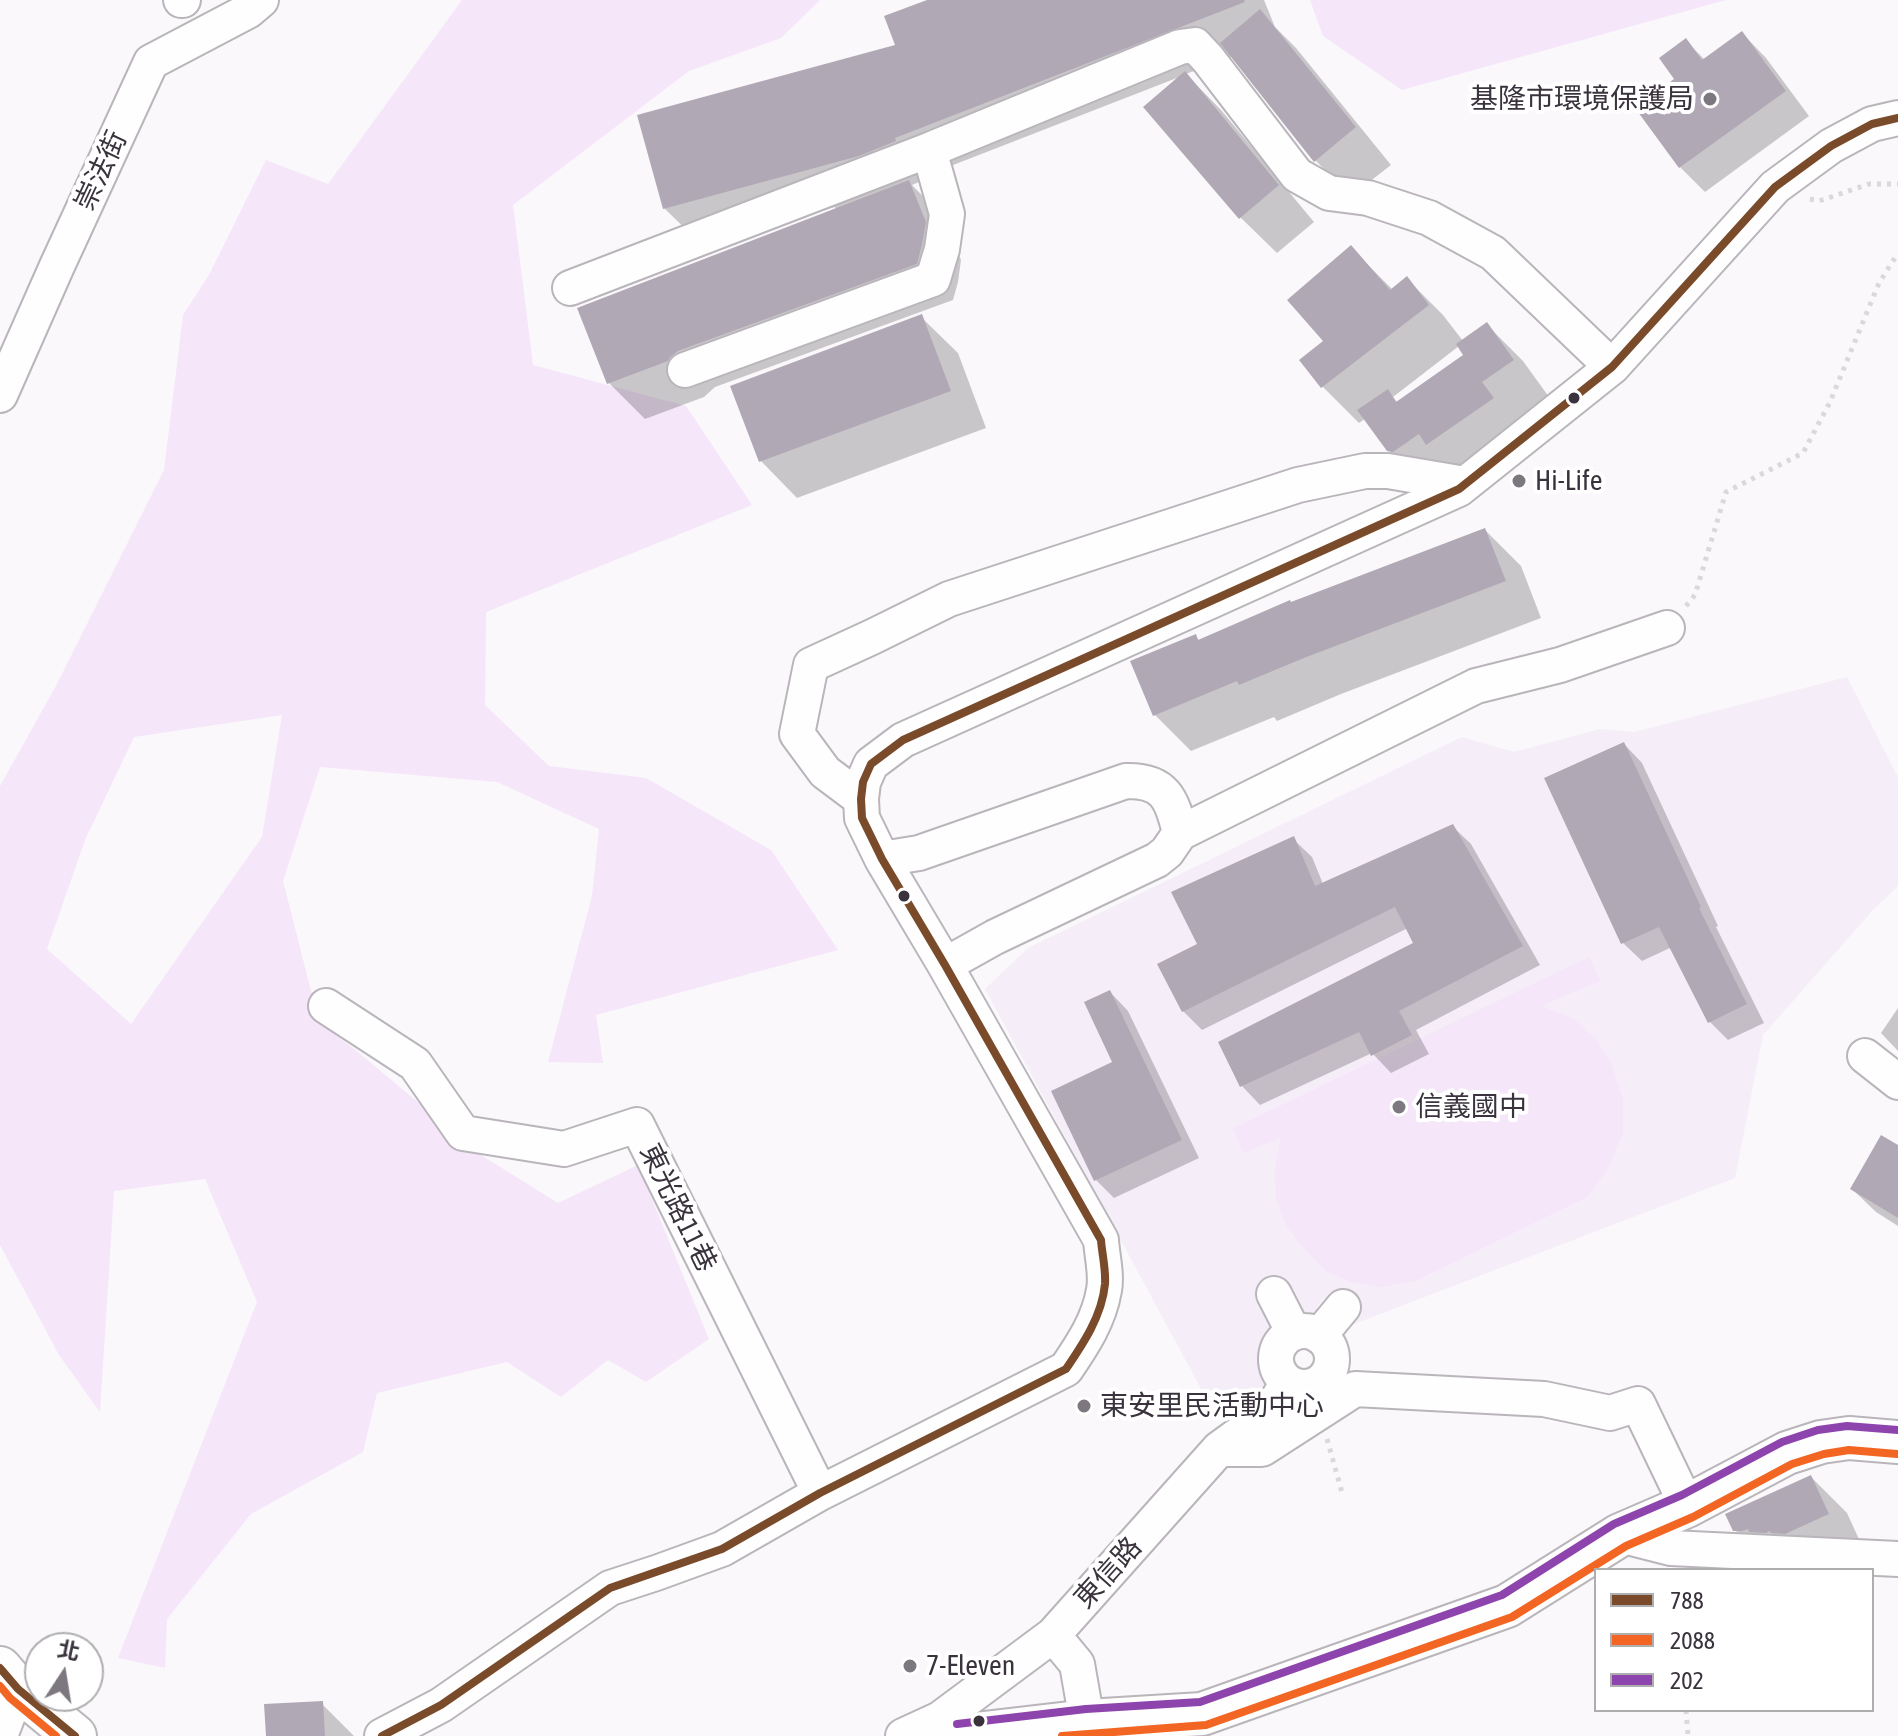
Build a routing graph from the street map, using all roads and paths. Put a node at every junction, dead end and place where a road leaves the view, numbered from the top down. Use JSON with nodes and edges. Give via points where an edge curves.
{"nodes":[{"id":1,"x":261,"y":0,"type":"edge"},
{"id":2,"x":1898,"y":118,"type":"edge"},
{"id":3,"x":929,"y":150,"type":"junction"},
{"id":4,"x":1898,"y":184,"type":"edge"},
{"id":5,"x":1775,"y":187,"type":"junction"},
{"id":6,"x":1898,"y":253,"type":"edge"},
{"id":7,"x":570,"y":288,"type":"dead end"},
{"id":8,"x":1612,"y":367,"type":"junction"},
{"id":9,"x":685,"y":370,"type":"dead end"},
{"id":10,"x":0,"y":395,"type":"edge"},
{"id":11,"x":1465,"y":484,"type":"junction"},
{"id":12,"x":1667,"y":628,"type":"joint"},
{"id":13,"x":861,"y":799,"type":"junction"},
{"id":14,"x":1180,"y":833,"type":"junction"},
{"id":15,"x":882,"y":859,"type":"junction"},
{"id":16,"x":945,"y":965,"type":"junction"},
{"id":17,"x":326,"y":1006,"type":"dead end"},
{"id":18,"x":1865,"y":1056,"type":"dead end"},
{"id":19,"x":1898,"y":1082,"type":"edge"},
{"id":20,"x":1274,"y":1294,"type":"dead end"},
{"id":21,"x":1343,"y":1307,"type":"dead end"},
{"id":22,"x":1307,"y":1334,"type":"junction"},
{"id":23,"x":1288,"y":1382,"type":"junction"},
{"id":24,"x":1319,"y":1412,"type":"junction"},
{"id":25,"x":1898,"y":1442,"type":"edge"},
{"id":26,"x":1219,"y":1449,"type":"junction"},
{"id":27,"x":820,"y":1493,"type":"junction"},
{"id":28,"x":1343,"y":1496,"type":"dead end"},
{"id":29,"x":1687,"y":1506,"type":"junction"},
{"id":30,"x":1620,"y":1535,"type":"junction"},
{"id":31,"x":1898,"y":1559,"type":"edge"},
{"id":32,"x":1053,"y":1635,"type":"junction"},
{"id":33,"x":9,"y":1678,"type":"edge"},
{"id":34,"x":1686,"y":1712,"type":"edge"},
{"id":35,"x":1087,"y":1721,"type":"junction"},
{"id":36,"x":1206,"y":1725,"type":"edge"},
{"id":37,"x":0,"y":1736,"type":"edge"},
{"id":38,"x":75,"y":1736,"type":"edge"},
{"id":39,"x":382,"y":1736,"type":"edge"},
{"id":40,"x":903,"y":1736,"type":"edge"},
{"id":41,"x":958,"y":1736,"type":"edge"},
{"id":42,"x":1688,"y":1736,"type":"edge"}],
"edges":[{"from":1,"to":10,"type":"street","name":"崇法街","via":[[151,62]]},
{"from":2,"to":5,"type":"street","via":[[1872,124],[1831,146]]},
{"from":3,"to":7,"type":"street"},
{"from":3,"to":8,"type":"street","via":[[1195,45],[1297,175],[1329,193],[1368,198],[1429,218],[1493,253]]},
{"from":3,"to":9,"type":"street","via":[[947,214],[933,279]]},
{"from":4,"to":5,"type":"path","via":[[1869,184],[1819,201]]},
{"from":5,"to":8,"type":"street"},
{"from":6,"to":12,"type":"path","via":[[1879,283],[1803,453],[1726,492],[1695,595]]},
{"from":8,"to":11,"type":"street"},
{"from":11,"to":13,"type":"street","via":[[903,740],[871,764]]},
{"from":11,"to":13,"type":"street","via":[[1365,471],[1298,485],[949,599],[811,665],[797,734],[825,772]]},
{"from":12,"to":14,"type":"street","via":[[1560,665],[1476,686]]},
{"from":13,"to":15,"type":"street","via":[[862,818]]},
{"from":14,"to":15,"type":"street","via":[[1174,807],[1156,786],[1126,781],[919,853]]},
{"from":14,"to":16,"type":"street","via":[[1157,860]]},
{"from":15,"to":16,"type":"street"},
{"from":16,"to":27,"type":"street","via":[[1101,1240],[1105,1288],[1086,1339],[1066,1369]]},
{"from":17,"to":27,"type":"street","name":"東光路11巷","via":[[415,1064],[463,1133],[564,1149],[637,1125]]},
{"from":18,"to":19,"type":"street"},
{"from":20,"to":22,"type":"street"},
{"from":21,"to":22,"type":"street"},
{"from":22,"to":23,"type":"street","via":[[1287,1338],[1278,1352],[1278,1368]]},
{"from":22,"to":23,"type":"street","via":[[1326,1342],[1331,1367],[1313,1385]]},
{"from":23,"to":26,"type":"street","name":"東信路","via":[[1270,1412]]},
{"from":24,"to":26,"type":"street","via":[[1262,1449]]},
{"from":24,"to":28,"type":"path"},
{"from":24,"to":29,"type":"street","via":[[1355,1389],[1544,1399],[1610,1413],[1638,1404]]},
{"from":25,"to":29,"type":"main road","via":[[1849,1438],[1810,1446]]},
{"from":26,"to":32,"type":"street","name":"東信路"},
{"from":27,"to":39,"type":"street","via":[[722,1549],[610,1588],[441,1705]]},
{"from":29,"to":30,"type":"main road"},
{"from":30,"to":31,"type":"street","via":[[1671,1548]]},
{"from":30,"to":36,"type":"main road","via":[[1507,1606]]},
{"from":32,"to":35,"type":"street","via":[[1077,1664]]},
{"from":32,"to":40,"type":"street","name":"東信路","via":[[940,1719]]},
{"from":33,"to":37,"type":"street"},
{"from":33,"to":38,"type":"main road"},
{"from":34,"to":42,"type":"path"},
{"from":35,"to":36,"type":"main road"},
{"from":35,"to":41,"type":"main road"}]}
